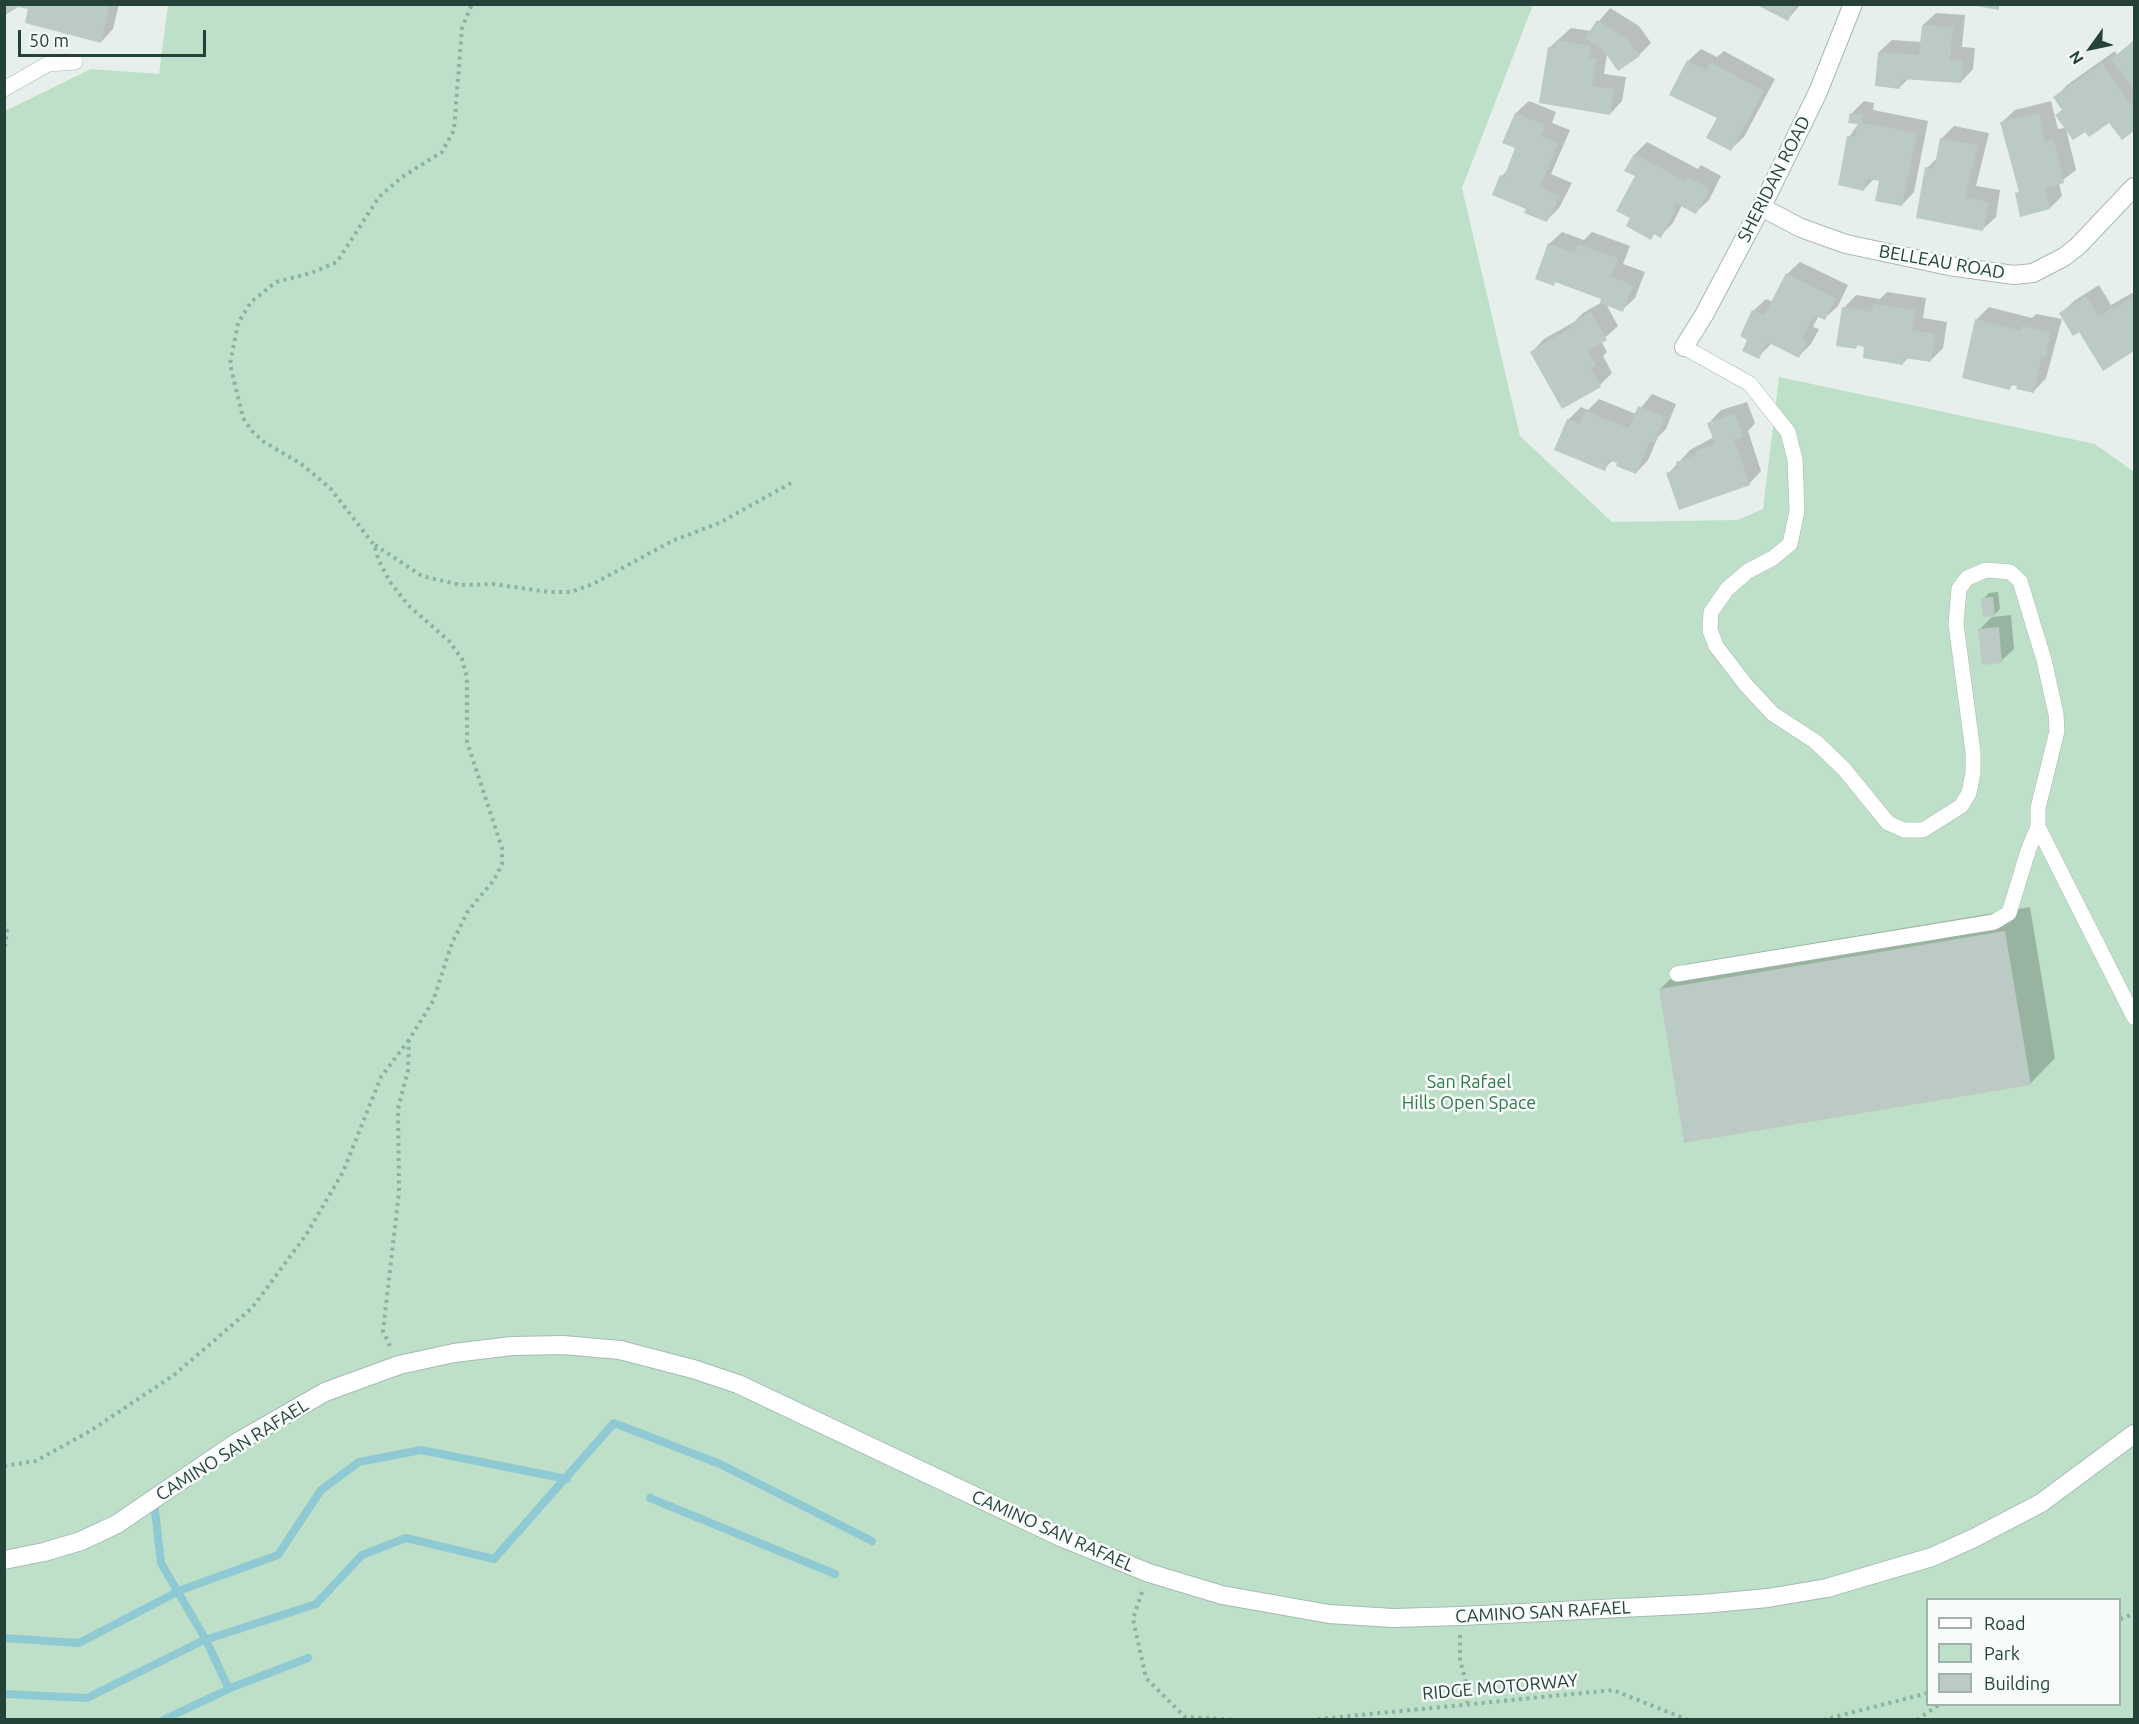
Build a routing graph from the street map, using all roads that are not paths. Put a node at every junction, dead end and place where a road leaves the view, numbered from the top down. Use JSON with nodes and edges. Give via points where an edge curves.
{"nodes":[{"id":1,"x":1853,"y":4,"type":"edge"},
{"id":2,"x":75,"y":62,"type":"dead end"},
{"id":3,"x":4,"y":89,"type":"edge"},
{"id":4,"x":2134,"y":187,"type":"edge"},
{"id":5,"x":1761,"y":207,"type":"junction"},
{"id":6,"x":1684,"y":347,"type":"joint"},
{"id":7,"x":2038,"y":827,"type":"junction"},
{"id":8,"x":1677,"y":974,"type":"dead end"},
{"id":9,"x":2134,"y":1017,"type":"edge"},
{"id":10,"x":2134,"y":1434,"type":"edge"},
{"id":11,"x":4,"y":1560,"type":"edge"}],
"edges":[{"from":1,"to":5,"type":"street","name":"SHERIDAN ROAD","via":[[1818,92]]},
{"from":2,"to":3,"type":"lane","via":[[48,64]]},
{"from":4,"to":5,"type":"street","name":"BELLEAU ROAD","via":[[2064,257],[2033,273],[2014,275],[1846,244],[1801,228]]},
{"from":5,"to":6,"type":"street","name":"SHERIDAN ROAD"},
{"from":6,"to":7,"type":"lane","via":[[1750,384],[1788,432],[1796,459],[1797,511],[1790,544],[1727,589],[1711,612],[1710,630],[1716,646],[1773,714],[1816,742],[1888,823],[1904,830],[1923,830],[1961,806],[1969,793],[1973,773],[1956,624],[1959,589],[1977,571],[2010,572],[2020,581],[2032,617],[2056,714],[2057,731],[2038,807]]},
{"from":7,"to":8,"type":"lane","via":[[2009,914],[1994,922]]},
{"from":7,"to":9,"type":"lane"},
{"from":10,"to":11,"type":"street","name":"CAMINO SAN RAFAEL","via":[[2041,1503],[1932,1557],[1827,1588],[1768,1598],[1393,1618],[1329,1614],[1222,1595],[1149,1573],[1063,1538],[738,1384],[693,1369],[620,1350],[512,1346],[399,1365],[325,1392],[292,1409],[117,1524],[81,1541]]}]}
